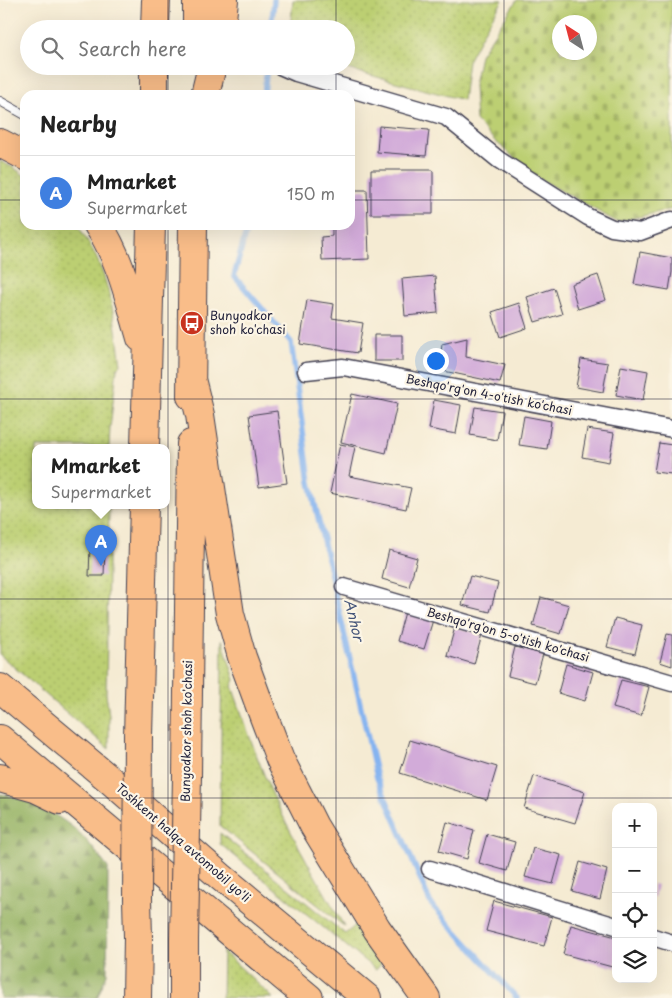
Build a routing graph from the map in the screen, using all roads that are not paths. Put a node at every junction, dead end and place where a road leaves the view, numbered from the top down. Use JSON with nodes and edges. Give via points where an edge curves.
{"nodes":[{"id":1,"x":156,"y":0,"type":"edge"},
{"id":2,"x":197,"y":0,"type":"edge"},
{"id":3,"x":224,"y":0,"type":"edge"},
{"id":4,"x":155,"y":20,"type":"edge"},
{"id":5,"x":197,"y":20,"type":"edge"},
{"id":6,"x":222,"y":20,"type":"edge"},
{"id":7,"x":154,"y":75,"type":"edge"},
{"id":8,"x":196,"y":75,"type":"edge"},
{"id":9,"x":210,"y":75,"type":"edge"},
{"id":10,"x":303,"y":75,"type":"edge"},
{"id":11,"x":154,"y":90,"type":"edge"},
{"id":12,"x":196,"y":90,"type":"edge"},
{"id":13,"x":206,"y":90,"type":"edge"},
{"id":14,"x":0,"y":101,"type":"edge"},
{"id":15,"x":20,"y":112,"type":"edge"},
{"id":16,"x":0,"y":143,"type":"edge"},
{"id":17,"x":20,"y":153,"type":"edge"},
{"id":18,"x":672,"y":220,"type":"edge"},
{"id":19,"x":102,"y":230,"type":"edge"},
{"id":20,"x":151,"y":230,"type":"edge"},
{"id":21,"x":194,"y":230,"type":"edge"},
{"id":22,"x":148,"y":364,"type":"junction"},
{"id":23,"x":306,"y":371,"type":"dead end"},
{"id":24,"x":191,"y":379,"type":"junction"},
{"id":25,"x":672,"y":429,"type":"edge"},
{"id":26,"x":145,"y":444,"type":"edge"},
{"id":27,"x":144,"y":509,"type":"edge"},
{"id":28,"x":344,"y":587,"type":"dead end"},
{"id":29,"x":672,"y":682,"type":"edge"},
{"id":30,"x":0,"y":688,"type":"edge"},
{"id":31,"x":0,"y":739,"type":"edge"},
{"id":32,"x":0,"y":778,"type":"edge"},
{"id":33,"x":108,"y":829,"type":"junction"},
{"id":34,"x":430,"y":869,"type":"dead end"},
{"id":35,"x":612,"y":925,"type":"edge"},
{"id":36,"x":138,"y":937,"type":"junction"},
{"id":37,"x":656,"y":938,"type":"edge"},
{"id":38,"x":672,"y":943,"type":"edge"},
{"id":39,"x":118,"y":998,"type":"edge"},
{"id":40,"x":137,"y":998,"type":"edge"},
{"id":41,"x":184,"y":998,"type":"edge"},
{"id":42,"x":309,"y":998,"type":"edge"},
{"id":43,"x":367,"y":998,"type":"edge"},
{"id":44,"x":426,"y":998,"type":"edge"}],
"edges":[{"from":1,"to":4,"type":"highway"},
{"from":2,"to":5,"type":"highway"},
{"from":3,"to":6,"type":"highway"},
{"from":7,"to":11,"type":"highway"},
{"from":8,"to":12,"type":"highway"},
{"from":9,"to":13,"type":"highway"},
{"from":10,"to":18,"type":"street","via":[[446,116],[500,160],[612,228],[640,232]]},
{"from":14,"to":15,"type":"lane"},
{"from":16,"to":17,"type":"highway"},
{"from":19,"to":22,"type":"highway","via":[[121,272]]},
{"from":20,"to":22,"type":"highway"},
{"from":21,"to":24,"type":"highway","name":"Bunyodkor shoh ko'chasi"},
{"from":22,"to":26,"type":"highway"},
{"from":23,"to":25,"type":"street","name":"Beshqo'rg'on 4-o'tish ko'chasi","via":[[343,368]]},
{"from":24,"to":41,"type":"highway","name":"Bunyodkor shoh ko'chasi","bridge":true},
{"from":24,"to":44,"type":"highway","via":[[200,415],[230,614],[264,717],[280,759],[314,826],[377,928]]},
{"from":27,"to":36,"type":"highway","bridge":true,"via":[[138,736]]},
{"from":28,"to":29,"type":"street","name":"Beshqo'rg'on 5-o'tish ko'chasi"},
{"from":30,"to":43,"type":"highway","name":"Toshkent halqa avtomobil yo'li"},
{"from":31,"to":33,"type":"highway"},
{"from":32,"to":33,"type":"highway","via":[[55,797]]},
{"from":33,"to":42,"type":"highway"},
{"from":34,"to":35,"type":"street"},
{"from":36,"to":39,"type":"highway"},
{"from":36,"to":40,"type":"highway"},
{"from":37,"to":38,"type":"street"}]}
